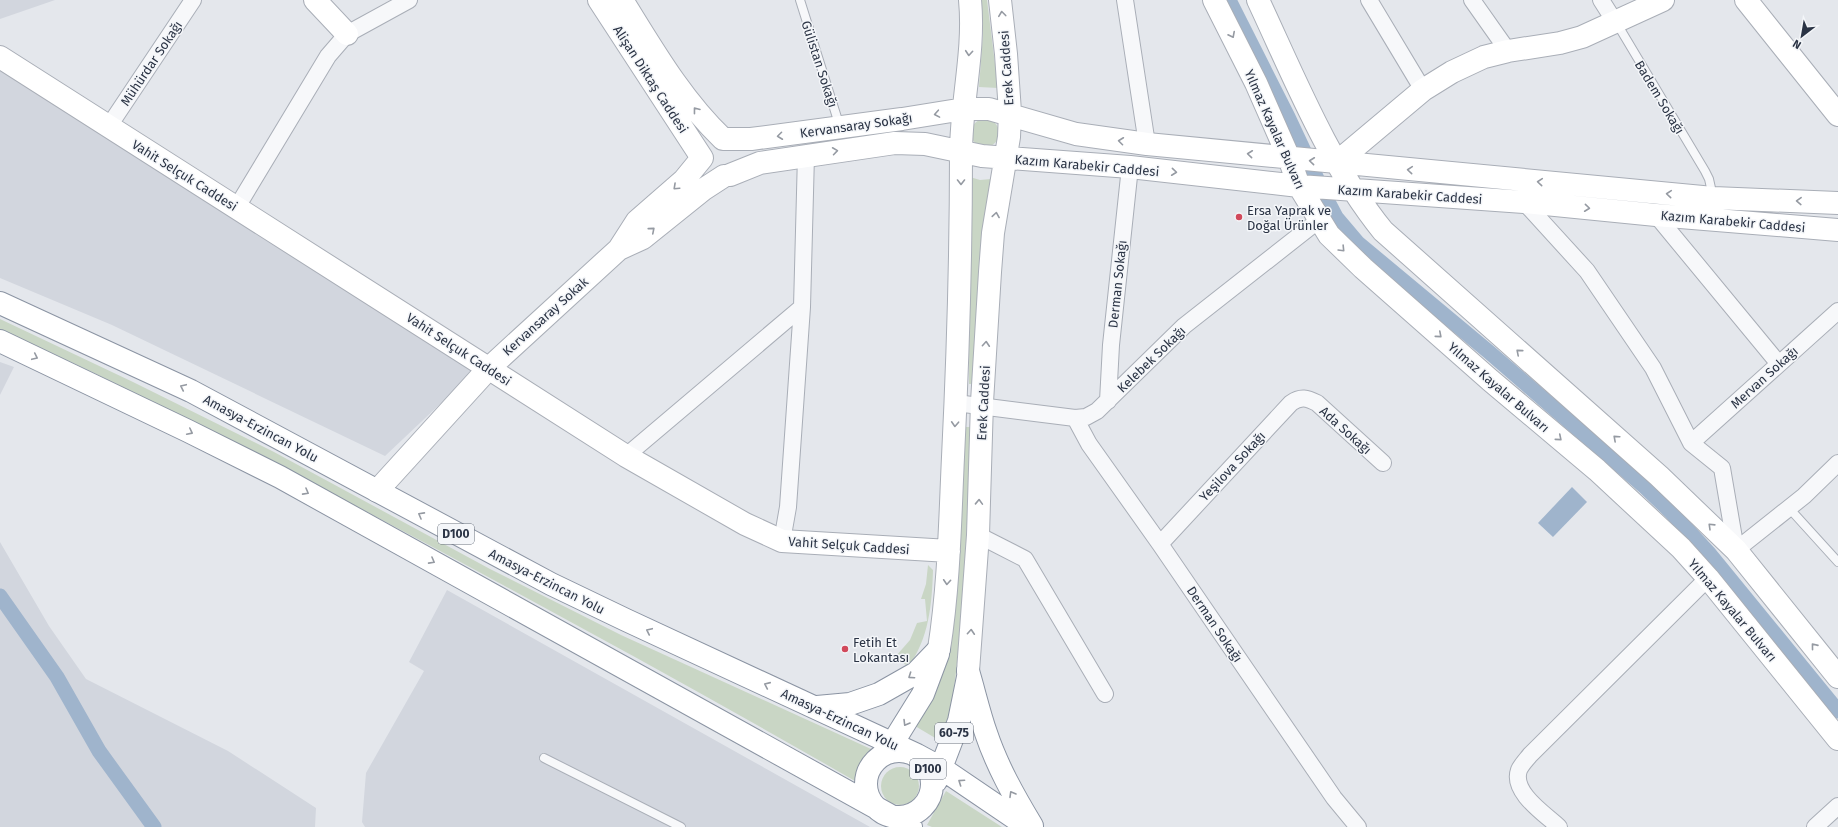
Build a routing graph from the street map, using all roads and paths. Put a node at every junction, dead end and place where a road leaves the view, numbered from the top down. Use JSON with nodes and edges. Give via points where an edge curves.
{"nodes":[{"id":1,"x":193,"y":0,"type":"edge"},
{"id":2,"x":315,"y":0,"type":"edge"},
{"id":3,"x":409,"y":0,"type":"edge"},
{"id":4,"x":599,"y":0,"type":"edge"},
{"id":5,"x":622,"y":0,"type":"edge"},
{"id":6,"x":800,"y":0,"type":"edge"},
{"id":7,"x":970,"y":0,"type":"edge"},
{"id":8,"x":1000,"y":0,"type":"edge"},
{"id":9,"x":1125,"y":0,"type":"edge"},
{"id":10,"x":1214,"y":0,"type":"edge"},
{"id":11,"x":1258,"y":0,"type":"edge"},
{"id":12,"x":1369,"y":0,"type":"edge"},
{"id":13,"x":1472,"y":0,"type":"edge"},
{"id":14,"x":1601,"y":0,"type":"edge"},
{"id":15,"x":1663,"y":0,"type":"edge"},
{"id":16,"x":1746,"y":0,"type":"edge"},
{"id":17,"x":1615,"y":22,"type":"junction"},
{"id":18,"x":347,"y":34,"type":"junction"},
{"id":19,"x":1508,"y":51,"type":"junction"},
{"id":20,"x":0,"y":57,"type":"edge"},
{"id":21,"x":1423,"y":90,"type":"junction"},
{"id":22,"x":999,"y":112,"type":"junction"},
{"id":23,"x":1838,"y":115,"type":"edge"},
{"id":24,"x":963,"y":119,"type":"junction"},
{"id":25,"x":109,"y":126,"type":"junction"},
{"id":26,"x":840,"y":128,"type":"junction"},
{"id":27,"x":723,"y":139,"type":"junction"},
{"id":28,"x":1147,"y":144,"type":"junction"},
{"id":29,"x":1008,"y":148,"type":"junction"},
{"id":30,"x":972,"y":154,"type":"junction"},
{"id":31,"x":806,"y":155,"type":"junction"},
{"id":32,"x":702,"y":158,"type":"junction"},
{"id":33,"x":1289,"y":158,"type":"junction"},
{"id":34,"x":1336,"y":163,"type":"junction"},
{"id":35,"x":1130,"y":168,"type":"junction"},
{"id":36,"x":727,"y":176,"type":"junction"},
{"id":37,"x":1299,"y":186,"type":"junction"},
{"id":38,"x":1352,"y":190,"type":"junction"},
{"id":39,"x":1713,"y":198,"type":"junction"},
{"id":40,"x":1524,"y":202,"type":"junction"},
{"id":41,"x":1838,"y":203,"type":"edge"},
{"id":42,"x":236,"y":207,"type":"junction"},
{"id":43,"x":1656,"y":215,"type":"junction"},
{"id":44,"x":1319,"y":220,"type":"junction"},
{"id":45,"x":1838,"y":230,"type":"edge"},
{"id":46,"x":618,"y":249,"type":"junction"},
{"id":47,"x":0,"y":304,"type":"edge"},
{"id":48,"x":802,"y":307,"type":"junction"},
{"id":49,"x":1838,"y":311,"type":"edge"},
{"id":50,"x":0,"y":341,"type":"edge"},
{"id":51,"x":1779,"y":364,"type":"junction"},
{"id":52,"x":489,"y":368,"type":"junction"},
{"id":53,"x":1308,"y":398,"type":"joint"},
{"id":54,"x":1108,"y":401,"type":"junction"},
{"id":55,"x":956,"y":403,"type":"junction"},
{"id":56,"x":982,"y":406,"type":"junction"},
{"id":57,"x":1075,"y":418,"type":"junction"},
{"id":58,"x":1691,"y":443,"type":"junction"},
{"id":59,"x":626,"y":456,"type":"junction"},
{"id":60,"x":1383,"y":463,"type":"dead end"},
{"id":61,"x":1838,"y":463,"type":"edge"},
{"id":62,"x":377,"y":491,"type":"junction"},
{"id":63,"x":1789,"y":508,"type":"junction"},
{"id":64,"x":978,"y":535,"type":"junction"},
{"id":65,"x":782,"y":541,"type":"junction"},
{"id":66,"x":1160,"y":544,"type":"junction"},
{"id":67,"x":1736,"y":550,"type":"junction"},
{"id":68,"x":949,"y":551,"type":"junction"},
{"id":69,"x":1838,"y":562,"type":"edge"},
{"id":70,"x":1708,"y":578,"type":"junction"},
{"id":71,"x":940,"y":649,"type":"junction"},
{"id":72,"x":968,"y":671,"type":"junction"},
{"id":73,"x":1838,"y":677,"type":"edge"},
{"id":74,"x":1105,"y":694,"type":"dead end"},
{"id":75,"x":817,"y":708,"type":"junction"},
{"id":76,"x":1838,"y":739,"type":"edge"},
{"id":77,"x":891,"y":748,"type":"junction"},
{"id":78,"x":917,"y":755,"type":"junction"},
{"id":79,"x":544,"y":758,"type":"dead end"},
{"id":80,"x":941,"y":768,"type":"junction"},
{"id":81,"x":931,"y":794,"type":"junction"},
{"id":82,"x":1838,"y":806,"type":"edge"},
{"id":83,"x":890,"y":820,"type":"edge"},
{"id":84,"x":681,"y":827,"type":"edge"},
{"id":85,"x":911,"y":827,"type":"edge"},
{"id":86,"x":1028,"y":827,"type":"edge"},
{"id":87,"x":1032,"y":827,"type":"edge"},
{"id":88,"x":1358,"y":827,"type":"edge"},
{"id":89,"x":1559,"y":827,"type":"edge"},
{"id":90,"x":1815,"y":827,"type":"edge"}],
"edges":[{"from":1,"to":25,"type":"street","name":"Mühürdar Sokağı"},
{"from":2,"to":18,"type":"main road"},
{"from":3,"to":18,"type":"street"},
{"from":4,"to":32,"type":"main road","name":"Alişan Diktaş Caddesi"},
{"from":27,"to":5,"type":"main road","name":"Alişan Diktaş Caddesi","one_way":true,"via":[[683,94]]},
{"from":6,"to":26,"type":"lane","name":"Gülistan Sokağı"},
{"from":7,"to":24,"type":"main road","name":"Erek Caddesi","one_way":true,"via":[[970,40]]},
{"from":22,"to":8,"type":"main road","name":"Erek Caddesi","number":"60-75","one_way":true,"via":[[1006,54]]},
{"from":9,"to":28,"type":"street"},
{"from":10,"to":33,"type":"main road","name":"Yılmaz Kayalar Bulvarı","one_way":true,"via":[[1256,83]]},
{"from":11,"to":34,"type":"main road"},
{"from":12,"to":21,"type":"street"},
{"from":13,"to":19,"type":"street"},
{"from":14,"to":17,"type":"street","name":"Badem Sokağı"},
{"from":15,"to":17,"type":"main road"},
{"from":16,"to":23,"type":"main road"},
{"from":17,"to":19,"type":"main road","via":[[1582,37],[1560,43]]},
{"from":17,"to":39,"type":"lane","name":"Badem Sokağı","via":[[1705,171]]},
{"from":18,"to":42,"type":"street","via":[[328,56]]},
{"from":19,"to":21,"type":"main road","via":[[1466,65]]},
{"from":20,"to":25,"type":"main road","name":"Vahit Selçuk Caddesi"},
{"from":21,"to":34,"type":"main road"},
{"from":22,"to":24,"type":"main road","name":"Erek Caddesi","via":[[974,111],[964,122]]},
{"from":28,"to":22,"type":"main road","name":"Kazım Karabekir Caddesi","one_way":true,"via":[[1076,134]]},
{"from":22,"to":29,"type":"main road","name":"Erek Caddesi","number":"60-75"},
{"from":24,"to":26,"type":"main road","name":"Kervansaray Sokağı","one_way":true},
{"from":24,"to":30,"type":"main road","name":"Erek Caddesi"},
{"from":25,"to":42,"type":"main road","name":"Vahit Selçuk Caddesi"},
{"from":26,"to":27,"type":"main road","name":"Kervansaray Sokağı","one_way":true,"via":[[751,139]]},
{"from":27,"to":32,"type":"main road","name":"Kervansaray Sokağı","via":[[717,139],[706,146]]},
{"from":27,"to":36,"type":"main road","via":[[734,144],[740,154],[738,166]]},
{"from":33,"to":28,"type":"main road","name":"Kazım Karabekir Caddesi","one_way":true},
{"from":29,"to":30,"type":"main road","name":"Kazım Karabekir Caddesi"},
{"from":29,"to":35,"type":"main road","name":"Kazım Karabekir Caddesi"},
{"from":56,"to":29,"type":"main road","name":"Erek Caddesi","number":"60-75","one_way":true,"via":[[993,234]]},
{"from":31,"to":30,"type":"main road","name":"Kervansaray Sokağı","one_way":true,"via":[[895,143],[931,144]]},
{"from":30,"to":55,"type":"main road","name":"Erek Caddesi","one_way":true,"via":[[961,220]]},
{"from":31,"to":36,"type":"main road","name":"Kervansaray Sokağı","via":[[760,162]]},
{"from":31,"to":48,"type":"street"},
{"from":32,"to":36,"type":"main road","via":[[707,170],[718,176]]},
{"from":32,"to":46,"type":"main road","name":"Kervansaray Sokak","one_way":true,"via":[[684,180],[637,221]]},
{"from":34,"to":33,"type":"main road","name":"Kazım Karabekir Caddesi","one_way":true},
{"from":33,"to":37,"type":"main road","name":"Yılmaz Kayalar Bulvarı"},
{"from":34,"to":38,"type":"main road"},
{"from":39,"to":34,"type":"main road","name":"Kazım Karabekir Caddesi","one_way":true},
{"from":35,"to":37,"type":"main road","name":"Kazım Karabekir Caddesi","one_way":true},
{"from":35,"to":54,"type":"street","name":"Derman Sokağı","via":[[1111,345]]},
{"from":46,"to":36,"type":"main road","name":"Kervansaray Sokak","one_way":true,"via":[[642,238],[704,189]]},
{"from":37,"to":38,"type":"main road","name":"Kazım Karabekir Caddesi"},
{"from":37,"to":44,"type":"main road","name":"Yılmaz Kayalar Bulvarı"},
{"from":38,"to":40,"type":"main road","name":"Kazım Karabekir Caddesi"},
{"from":67,"to":38,"type":"main road","one_way":true,"via":[[1659,476],[1383,231]]},
{"from":41,"to":39,"type":"main road","name":"Kazım Karabekir Caddesi","one_way":true},
{"from":40,"to":43,"type":"main road","name":"Kazım Karabekir Caddesi","one_way":true},
{"from":40,"to":58,"type":"street","via":[[1587,271],[1653,368]]},
{"from":42,"to":52,"type":"main road","name":"Vahit Selçuk Caddesi"},
{"from":43,"to":45,"type":"main road","name":"Kazım Karabekir Caddesi"},
{"from":43,"to":51,"type":"street"},
{"from":44,"to":54,"type":"street","name":"Kelebek Sokağı","via":[[1184,326]]},
{"from":44,"to":70,"type":"main road","name":"Yılmaz Kayalar Bulvarı","one_way":true,"via":[[1344,251],[1597,470],[1681,548]]},
{"from":46,"to":52,"type":"main road","name":"Kervansaray Sokak"},
{"from":62,"to":47,"type":"main road","name":"Amasya-Erzincan Yolu","number":"D100","one_way":true,"via":[[191,391]]},
{"from":48,"to":59,"type":"street"},
{"from":48,"to":65,"type":"street","via":[[788,507]]},
{"from":49,"to":51,"type":"street","name":"Mervan Sokağı"},
{"from":50,"to":83,"type":"main road","number":"D100","one_way":true,"via":[[280,477]]},
{"from":51,"to":58,"type":"street","name":"Mervan Sokağı"},
{"from":52,"to":59,"type":"main road","name":"Vahit Selçuk Caddesi"},
{"from":52,"to":62,"type":"main road","name":"Kervansaray Sokak"},
{"from":53,"to":60,"type":"street","name":"Ada Sokağı","via":[[1328,412]]},
{"from":53,"to":66,"type":"street","name":"Yeşilova Sokağı","via":[[1298,398],[1291,403]]},
{"from":54,"to":57,"type":"street","name":"Kelebek Sokağı","via":[[1086,417]]},
{"from":55,"to":56,"type":"street","name":"Kelebek Sokağı"},
{"from":55,"to":68,"type":"main road","name":"Erek Caddesi","one_way":true},
{"from":56,"to":57,"type":"street","name":"Kelebek Sokağı"},
{"from":64,"to":56,"type":"main road","name":"Erek Caddesi","number":"60-75","one_way":true},
{"from":57,"to":66,"type":"street","name":"Derman Sokağı","via":[[1089,444]]},
{"from":58,"to":67,"type":"street","via":[[1722,468]]},
{"from":59,"to":65,"type":"main road","name":"Vahit Selçuk Caddesi","via":[[745,524]]},
{"from":61,"to":63,"type":"street"},
{"from":75,"to":62,"type":"main road","name":"Amasya-Erzincan Yolu","number":"D100","one_way":true,"via":[[551,584]]},
{"from":63,"to":67,"type":"street"},
{"from":63,"to":69,"type":"lane"},
{"from":72,"to":64,"type":"main road","name":"Erek Caddesi","number":"60-75","one_way":true},
{"from":64,"to":74,"type":"street","via":[[1025,560]]},
{"from":65,"to":68,"type":"main road","name":"Vahit Selçuk Caddesi"},
{"from":66,"to":88,"type":"street","name":"Derman Sokağı","via":[[1334,798]]},
{"from":73,"to":67,"type":"main road","one_way":true},
{"from":68,"to":71,"type":"main road","name":"Erek Caddesi","one_way":true},
{"from":70,"to":76,"type":"main road","name":"Yılmaz Kayalar Bulvarı"},
{"from":70,"to":89,"type":"street","via":[[1530,755],[1519,770],[1518,782],[1521,791]]},
{"from":71,"to":75,"type":"main road","one_way":true,"via":[[916,673],[879,694],[864,701]]},
{"from":71,"to":77,"type":"main road","name":"Erek Caddesi","one_way":true,"via":[[923,694]]},
{"from":72,"to":80,"type":"main road","number":"60-75","via":[[962,708]]},
{"from":87,"to":72,"type":"main road","one_way":true,"via":[[1009,788],[995,756]]},
{"from":75,"to":77,"type":"main road","name":"Amasya-Erzincan Yolu","number":"D100"},
{"from":77,"to":78,"type":"main road","number":"D100"},
{"from":77,"to":83,"type":"main road","number":"D100","via":[[871,766],[866,777],[869,798]]},
{"from":78,"to":80,"type":"main road","number":"D100"},
{"from":78,"to":81,"type":"main road","number":"D100","via":[[931,773]]},
{"from":79,"to":84,"type":"lane"},
{"from":80,"to":81,"type":"main road","number":"60-75"},
{"from":86,"to":80,"type":"main road","number":"D100","one_way":true},
{"from":81,"to":83,"type":"main road","number":"D100","via":[[926,804],[918,811]]},
{"from":82,"to":90,"type":"street"},
{"from":83,"to":85,"type":"main road","number":"D100"}]}
